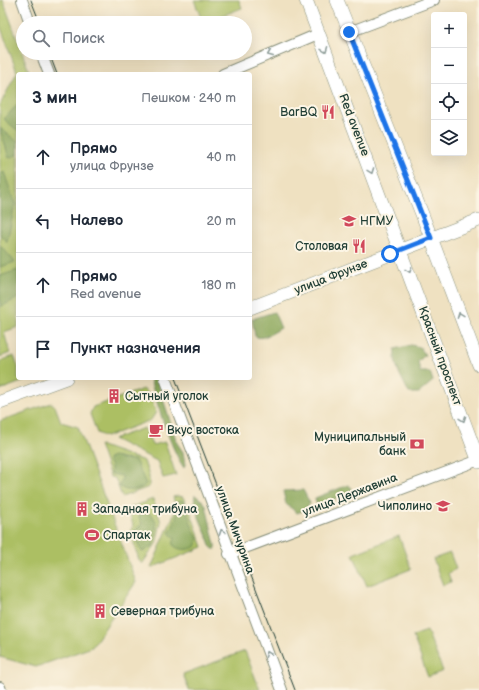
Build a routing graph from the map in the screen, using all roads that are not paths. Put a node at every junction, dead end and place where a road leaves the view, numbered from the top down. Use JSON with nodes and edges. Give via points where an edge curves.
{"nodes":[{"id":1,"x":22,"y":0,"type":"edge"},
{"id":2,"x":306,"y":0,"type":"edge"},
{"id":3,"x":337,"y":0,"type":"edge"},
{"id":4,"x":434,"y":0,"type":"edge"},
{"id":5,"x":28,"y":16,"type":"edge"},
{"id":6,"x":349,"y":32,"type":"junction"},
{"id":7,"x":318,"y":34,"type":"junction"},
{"id":8,"x":44,"y":60,"type":"edge"},
{"id":9,"x":48,"y":72,"type":"edge"},
{"id":10,"x":227,"y":72,"type":"edge"},
{"id":11,"x":479,"y":220,"type":"edge"},
{"id":12,"x":431,"y":238,"type":"junction"},
{"id":13,"x":401,"y":251,"type":"junction"},
{"id":14,"x":252,"y":307,"type":"edge"},
{"id":15,"x":479,"y":365,"type":"edge"},
{"id":16,"x":60,"y":380,"type":"edge"},
{"id":17,"x":166,"y":380,"type":"edge"},
{"id":18,"x":0,"y":402,"type":"edge"},
{"id":19,"x":479,"y":460,"type":"edge"},
{"id":20,"x":230,"y":554,"type":"junction"},
{"id":21,"x":282,"y":690,"type":"edge"}],
"edges":[{"from":1,"to":5,"type":"street"},
{"from":2,"to":7,"type":"main road","name":"Red avenue"},
{"from":3,"to":6,"type":"main road"},
{"from":4,"to":6,"type":"street"},
{"from":6,"to":12,"type":"main road"},
{"from":7,"to":10,"type":"street","one_way":true},
{"from":7,"to":13,"type":"main road","name":"Red avenue","one_way":true},
{"from":8,"to":9,"type":"street"},
{"from":11,"to":12,"type":"main road","name":"улица Фрунзе"},
{"from":12,"to":13,"type":"main road","name":"улица Фрунзе"},
{"from":15,"to":12,"type":"main road","one_way":true},
{"from":13,"to":14,"type":"main road","name":"улица Фрунзе"},
{"from":13,"to":19,"type":"main road","name":"Красный проспект","one_way":true},
{"from":16,"to":18,"type":"main road"},
{"from":20,"to":17,"type":"street","name":"улица Мичурина","one_way":true},
{"from":19,"to":20,"type":"street","name":"улица Державина"},
{"from":21,"to":20,"type":"street","name":"улица Мичурина","one_way":true}]}
